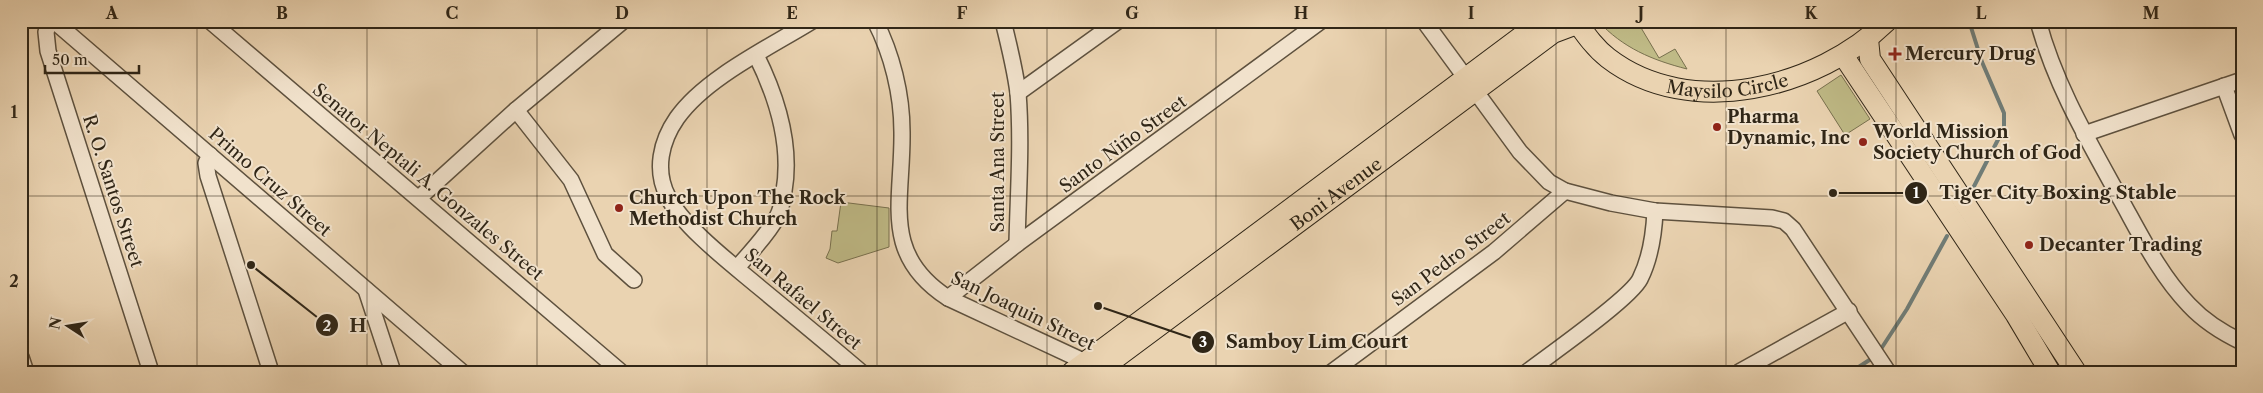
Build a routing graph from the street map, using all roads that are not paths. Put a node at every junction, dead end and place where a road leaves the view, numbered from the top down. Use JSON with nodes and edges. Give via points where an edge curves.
{"nodes":[{"id":1,"x":52,"y":21,"type":"edge"},
{"id":2,"x":210,"y":21,"type":"edge"},
{"id":3,"x":623,"y":21,"type":"edge"},
{"id":4,"x":812,"y":21,"type":"edge"},
{"id":5,"x":874,"y":21,"type":"edge"},
{"id":6,"x":1003,"y":21,"type":"edge"},
{"id":7,"x":1118,"y":21,"type":"edge"},
{"id":8,"x":1321,"y":21,"type":"edge"},
{"id":9,"x":1424,"y":21,"type":"edge"},
{"id":10,"x":1542,"y":21,"type":"edge"},
{"id":11,"x":1887,"y":21,"type":"edge"},
{"id":12,"x":2038,"y":21,"type":"edge"},
{"id":13,"x":1577,"y":22,"type":"edge"},
{"id":14,"x":1868,"y":39,"type":"junction"},
{"id":15,"x":756,"y":55,"type":"junction"},
{"id":16,"x":1843,"y":55,"type":"junction"},
{"id":17,"x":2242,"y":80,"type":"edge"},
{"id":18,"x":1470,"y":85,"type":"junction"},
{"id":19,"x":2224,"y":86,"type":"junction"},
{"id":20,"x":1018,"y":93,"type":"junction"},
{"id":21,"x":516,"y":110,"type":"junction"},
{"id":22,"x":2084,"y":134,"type":"junction"},
{"id":23,"x":2242,"y":135,"type":"edge"},
{"id":24,"x":210,"y":155,"type":"junction"},
{"id":25,"x":1566,"y":192,"type":"junction"},
{"id":26,"x":419,"y":198,"type":"junction"},
{"id":27,"x":1655,"y":211,"type":"junction"},
{"id":28,"x":1017,"y":244,"type":"junction"},
{"id":29,"x":737,"y":268,"type":"junction"},
{"id":30,"x":634,"y":280,"type":"dead end"},
{"id":31,"x":366,"y":290,"type":"junction"},
{"id":32,"x":948,"y":298,"type":"junction"},
{"id":33,"x":1849,"y":311,"type":"junction"},
{"id":34,"x":2242,"y":342,"type":"edge"},
{"id":35,"x":21,"y":357,"type":"edge"},
{"id":36,"x":1882,"y":362,"type":"edge"},
{"id":37,"x":1092,"y":369,"type":"edge"},
{"id":38,"x":26,"y":372,"type":"edge"},
{"id":39,"x":151,"y":372,"type":"edge"},
{"id":40,"x":271,"y":372,"type":"edge"},
{"id":41,"x":394,"y":372,"type":"edge"},
{"id":42,"x":462,"y":372,"type":"edge"},
{"id":43,"x":621,"y":372,"type":"edge"},
{"id":44,"x":861,"y":372,"type":"edge"},
{"id":45,"x":1332,"y":372,"type":"edge"},
{"id":46,"x":1527,"y":372,"type":"edge"},
{"id":47,"x":1739,"y":372,"type":"edge"},
{"id":48,"x":2050,"y":372,"type":"edge"},
{"id":49,"x":2076,"y":372,"type":"edge"}],
"edges":[{"from":1,"to":24,"type":"street","name":"Primo Cruz Street"},
{"from":1,"to":39,"type":"street","name":"R. O. Santos Street","via":[[46,32],[48,50]]},
{"from":2,"to":26,"type":"street","name":"Senator Neptali A. Gonzales Street"},
{"from":3,"to":21,"type":"street"},
{"from":4,"to":15,"type":"street","name":"San Rafael Street"},
{"from":5,"to":32,"type":"street","name":"San Joaquin Street","via":[[886,43],[894,71],[902,130],[899,214],[902,243],[914,270]]},
{"from":6,"to":20,"type":"street","name":"Santa Ana Street"},
{"from":7,"to":20,"type":"street"},
{"from":8,"to":28,"type":"street","name":"Santo Niño Street"},
{"from":9,"to":18,"type":"street"},
{"from":10,"to":18,"type":"main road","name":"Boni Avenue"},
{"from":11,"to":14,"type":"main road","name":"Maysilo Circle"},
{"from":12,"to":22,"type":"street","via":[[2054,71]]},
{"from":13,"to":16,"type":"main road","name":"Maysilo Circle","via":[[1608,58],[1649,81],[1677,89],[1737,90],[1774,83],[1808,73]]},
{"from":13,"to":18,"type":"main road","name":"Boni Avenue","via":[[1553,33]]},
{"from":14,"to":16,"type":"main road","name":"Maysilo Circle"},
{"from":14,"to":49,"type":"main road","via":[[1870,58]]},
{"from":15,"to":29,"type":"street","via":[[771,85],[778,110],[786,146],[786,176],[778,216]]},
{"from":15,"to":29,"type":"street","name":"San Rafael Street","via":[[690,102],[664,139],[660,160],[661,177],[668,197],[693,229]]},
{"from":16,"to":48,"type":"main road"},
{"from":17,"to":19,"type":"street"},
{"from":18,"to":25,"type":"street","via":[[1535,170]]},
{"from":18,"to":37,"type":"main road","name":"Boni Avenue"},
{"from":19,"to":22,"type":"street"},
{"from":19,"to":23,"type":"street"},
{"from":20,"to":28,"type":"street","name":"Santa Ana Street"},
{"from":21,"to":26,"type":"street"},
{"from":21,"to":30,"type":"street","via":[[571,180],[605,254]]},
{"from":22,"to":34,"type":"street","via":[[2160,267],[2189,306]]},
{"from":24,"to":31,"type":"street","name":"Primo Cruz Street"},
{"from":24,"to":40,"type":"street","via":[[206,164],[208,176]]},
{"from":25,"to":27,"type":"street"},
{"from":25,"to":45,"type":"street","name":"San Pedro Street","via":[[1494,252]]},
{"from":26,"to":43,"type":"street","name":"Senator Neptali A. Gonzales Street"},
{"from":27,"to":33,"type":"street","via":[[1784,221],[1793,229]]},
{"from":27,"to":46,"type":"street","via":[[1650,254],[1639,281],[1619,301]]},
{"from":28,"to":32,"type":"street","name":"Santo Niño Street"},
{"from":29,"to":44,"type":"street","name":"San Rafael Street"},
{"from":31,"to":41,"type":"street"},
{"from":31,"to":42,"type":"street","name":"Primo Cruz Street"},
{"from":32,"to":37,"type":"street","name":"San Joaquin Street"},
{"from":33,"to":36,"type":"street"},
{"from":33,"to":47,"type":"street"},
{"from":35,"to":38,"type":"street"}]}
